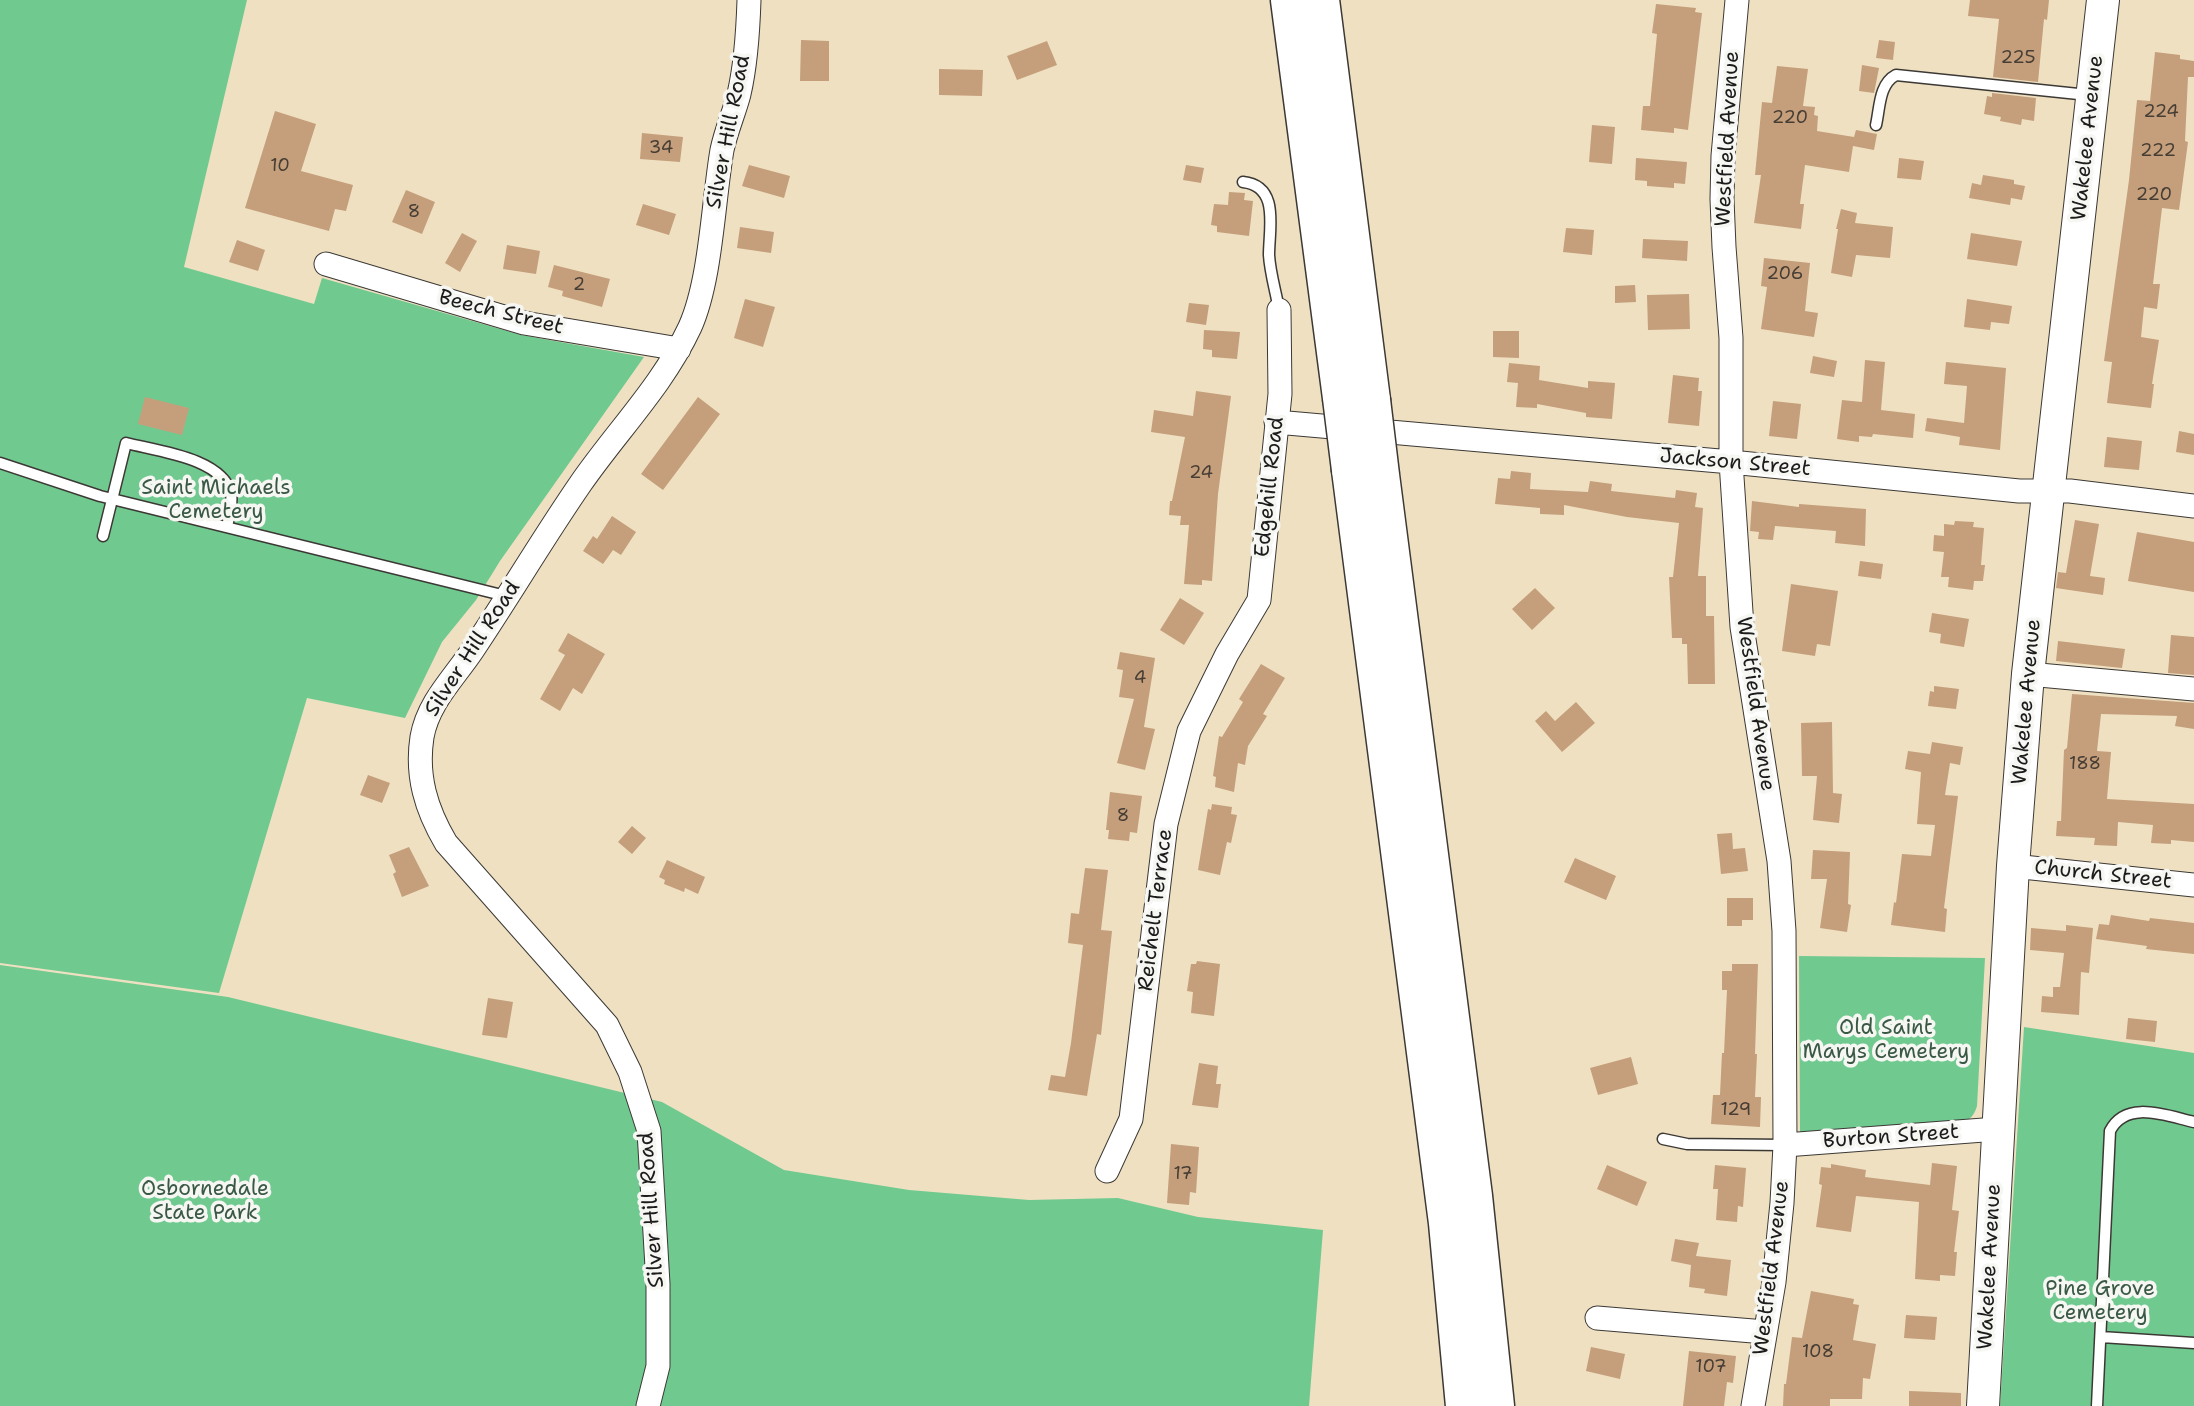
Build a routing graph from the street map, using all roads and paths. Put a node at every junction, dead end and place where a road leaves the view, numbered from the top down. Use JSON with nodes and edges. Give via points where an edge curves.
{"nodes":[{"id":1,"x":749,"y":0,"type":"edge"},
{"id":2,"x":1290,"y":0,"type":"edge"},
{"id":3,"x":1320,"y":0,"type":"edge"},
{"id":4,"x":1737,"y":0,"type":"edge"},
{"id":5,"x":2103,"y":0,"type":"edge"},
{"id":6,"x":2094,"y":96,"type":"junction"},
{"id":7,"x":1877,"y":125,"type":"dead end"},
{"id":8,"x":1243,"y":182,"type":"dead end"},
{"id":9,"x":326,"y":264,"type":"dead end"},
{"id":10,"x":1279,"y":310,"type":"joint"},
{"id":11,"x":679,"y":349,"type":"junction"},
{"id":12,"x":1356,"y":399,"type":"junction"},
{"id":13,"x":1276,"y":422,"type":"junction"},
{"id":14,"x":1731,"y":462,"type":"junction"},
{"id":15,"x":0,"y":463,"type":"edge"},
{"id":16,"x":1366,"y":472,"type":"junction"},
{"id":17,"x":2048,"y":491,"type":"junction"},
{"id":18,"x":113,"y":499,"type":"junction"},
{"id":19,"x":2194,"y":506,"type":"edge"},
{"id":20,"x":227,"y":527,"type":"junction"},
{"id":21,"x":103,"y":536,"type":"dead end"},
{"id":22,"x":506,"y":596,"type":"junction"},
{"id":23,"x":1227,"y":654,"type":"joint"},
{"id":24,"x":2028,"y":674,"type":"junction"},
{"id":25,"x":2194,"y":689,"type":"edge"},
{"id":26,"x":2013,"y":866,"type":"junction"},
{"id":27,"x":2194,"y":885,"type":"edge"},
{"id":28,"x":2194,"y":1122,"type":"edge"},
{"id":29,"x":1997,"y":1129,"type":"junction"},
{"id":30,"x":1663,"y":1139,"type":"dead end"},
{"id":31,"x":1784,"y":1145,"type":"junction"},
{"id":32,"x":1107,"y":1171,"type":"dead end"},
{"id":33,"x":1473,"y":1196,"type":"junction"},
{"id":34,"x":1597,"y":1318,"type":"dead end"},
{"id":35,"x":1765,"y":1332,"type":"junction"},
{"id":36,"x":2101,"y":1337,"type":"junction"},
{"id":37,"x":2194,"y":1343,"type":"edge"},
{"id":38,"x":648,"y":1406,"type":"edge"},
{"id":39,"x":1465,"y":1406,"type":"edge"},
{"id":40,"x":1494,"y":1406,"type":"edge"},
{"id":41,"x":1516,"y":1406,"type":"edge"},
{"id":42,"x":1753,"y":1406,"type":"edge"},
{"id":43,"x":1983,"y":1406,"type":"edge"},
{"id":44,"x":2097,"y":1406,"type":"edge"}],
"edges":[{"from":1,"to":11,"type":"street","name":"Silver Hill Road","via":[[745,62],[723,147],[698,302]]},
{"from":2,"to":12,"type":"highway"},
{"from":3,"to":12,"type":"highway"},
{"from":4,"to":14,"type":"street","name":"Westfield Avenue","via":[[1722,199],[1731,338]]},
{"from":5,"to":6,"type":"main road","name":"Wakelee Avenue"},
{"from":6,"to":7,"type":"lane","via":[[1896,75],[1884,87]]},
{"from":6,"to":17,"type":"main road","name":"Wakelee Avenue"},
{"from":8,"to":10,"type":"lane","via":[[1255,183],[1267,200],[1272,219],[1269,257]]},
{"from":9,"to":11,"type":"street","name":"Beech Street","via":[[524,323]]},
{"from":10,"to":13,"type":"street","name":"Edgehill Road"},
{"from":11,"to":22,"type":"street","name":"Silver Hill Road","via":[[580,484]]},
{"from":12,"to":16,"type":"highway","bridge":true},
{"from":13,"to":14,"type":"street","name":"Jackson Street"},
{"from":13,"to":23,"type":"street","name":"Edgehill Road","via":[[1259,600]]},
{"from":14,"to":17,"type":"street","name":"Jackson Street"},
{"from":14,"to":31,"type":"street","name":"Westfield Avenue","via":[[1742,627],[1779,861],[1784,931]]},
{"from":15,"to":18,"type":"lane"},
{"from":16,"to":33,"type":"highway"},
{"from":16,"to":39,"type":"highway"},
{"from":17,"to":19,"type":"street","name":"Jackson Street"},
{"from":17,"to":24,"type":"main road","name":"Wakelee Avenue"},
{"from":18,"to":20,"type":"lane"},
{"from":18,"to":20,"type":"lane","via":[[126,443],[216,471],[231,496]]},
{"from":18,"to":21,"type":"lane"},
{"from":20,"to":22,"type":"lane"},
{"from":22,"to":38,"type":"street","name":"Silver Hill Road","via":[[428,714],[422,735],[422,788],[446,843],[607,1026],[630,1072],[649,1130],[658,1284],[658,1366]]},
{"from":23,"to":32,"type":"street","name":"Reichelt Terrace","via":[[1189,730],[1166,824],[1131,1119]]},
{"from":24,"to":25,"type":"street"},
{"from":24,"to":26,"type":"main road","name":"Wakelee Avenue"},
{"from":26,"to":27,"type":"street","name":"Church Street"},
{"from":26,"to":29,"type":"main road","name":"Wakelee Avenue"},
{"from":28,"to":36,"type":"lane","via":[[2132,1112],[2118,1119],[2110,1131]]},
{"from":29,"to":31,"type":"street","name":"Burton Street"},
{"from":29,"to":43,"type":"main road","name":"Wakelee Avenue"},
{"from":30,"to":31,"type":"lane"},
{"from":31,"to":35,"type":"street","name":"Westfield Avenue","via":[[1774,1282]]},
{"from":33,"to":40,"type":"highway"},
{"from":33,"to":41,"type":"highway","via":[[1506,1329]]},
{"from":34,"to":35,"type":"street"},
{"from":35,"to":42,"type":"street","name":"Westfield Avenue"},
{"from":36,"to":37,"type":"lane"},
{"from":36,"to":44,"type":"lane"}]}
